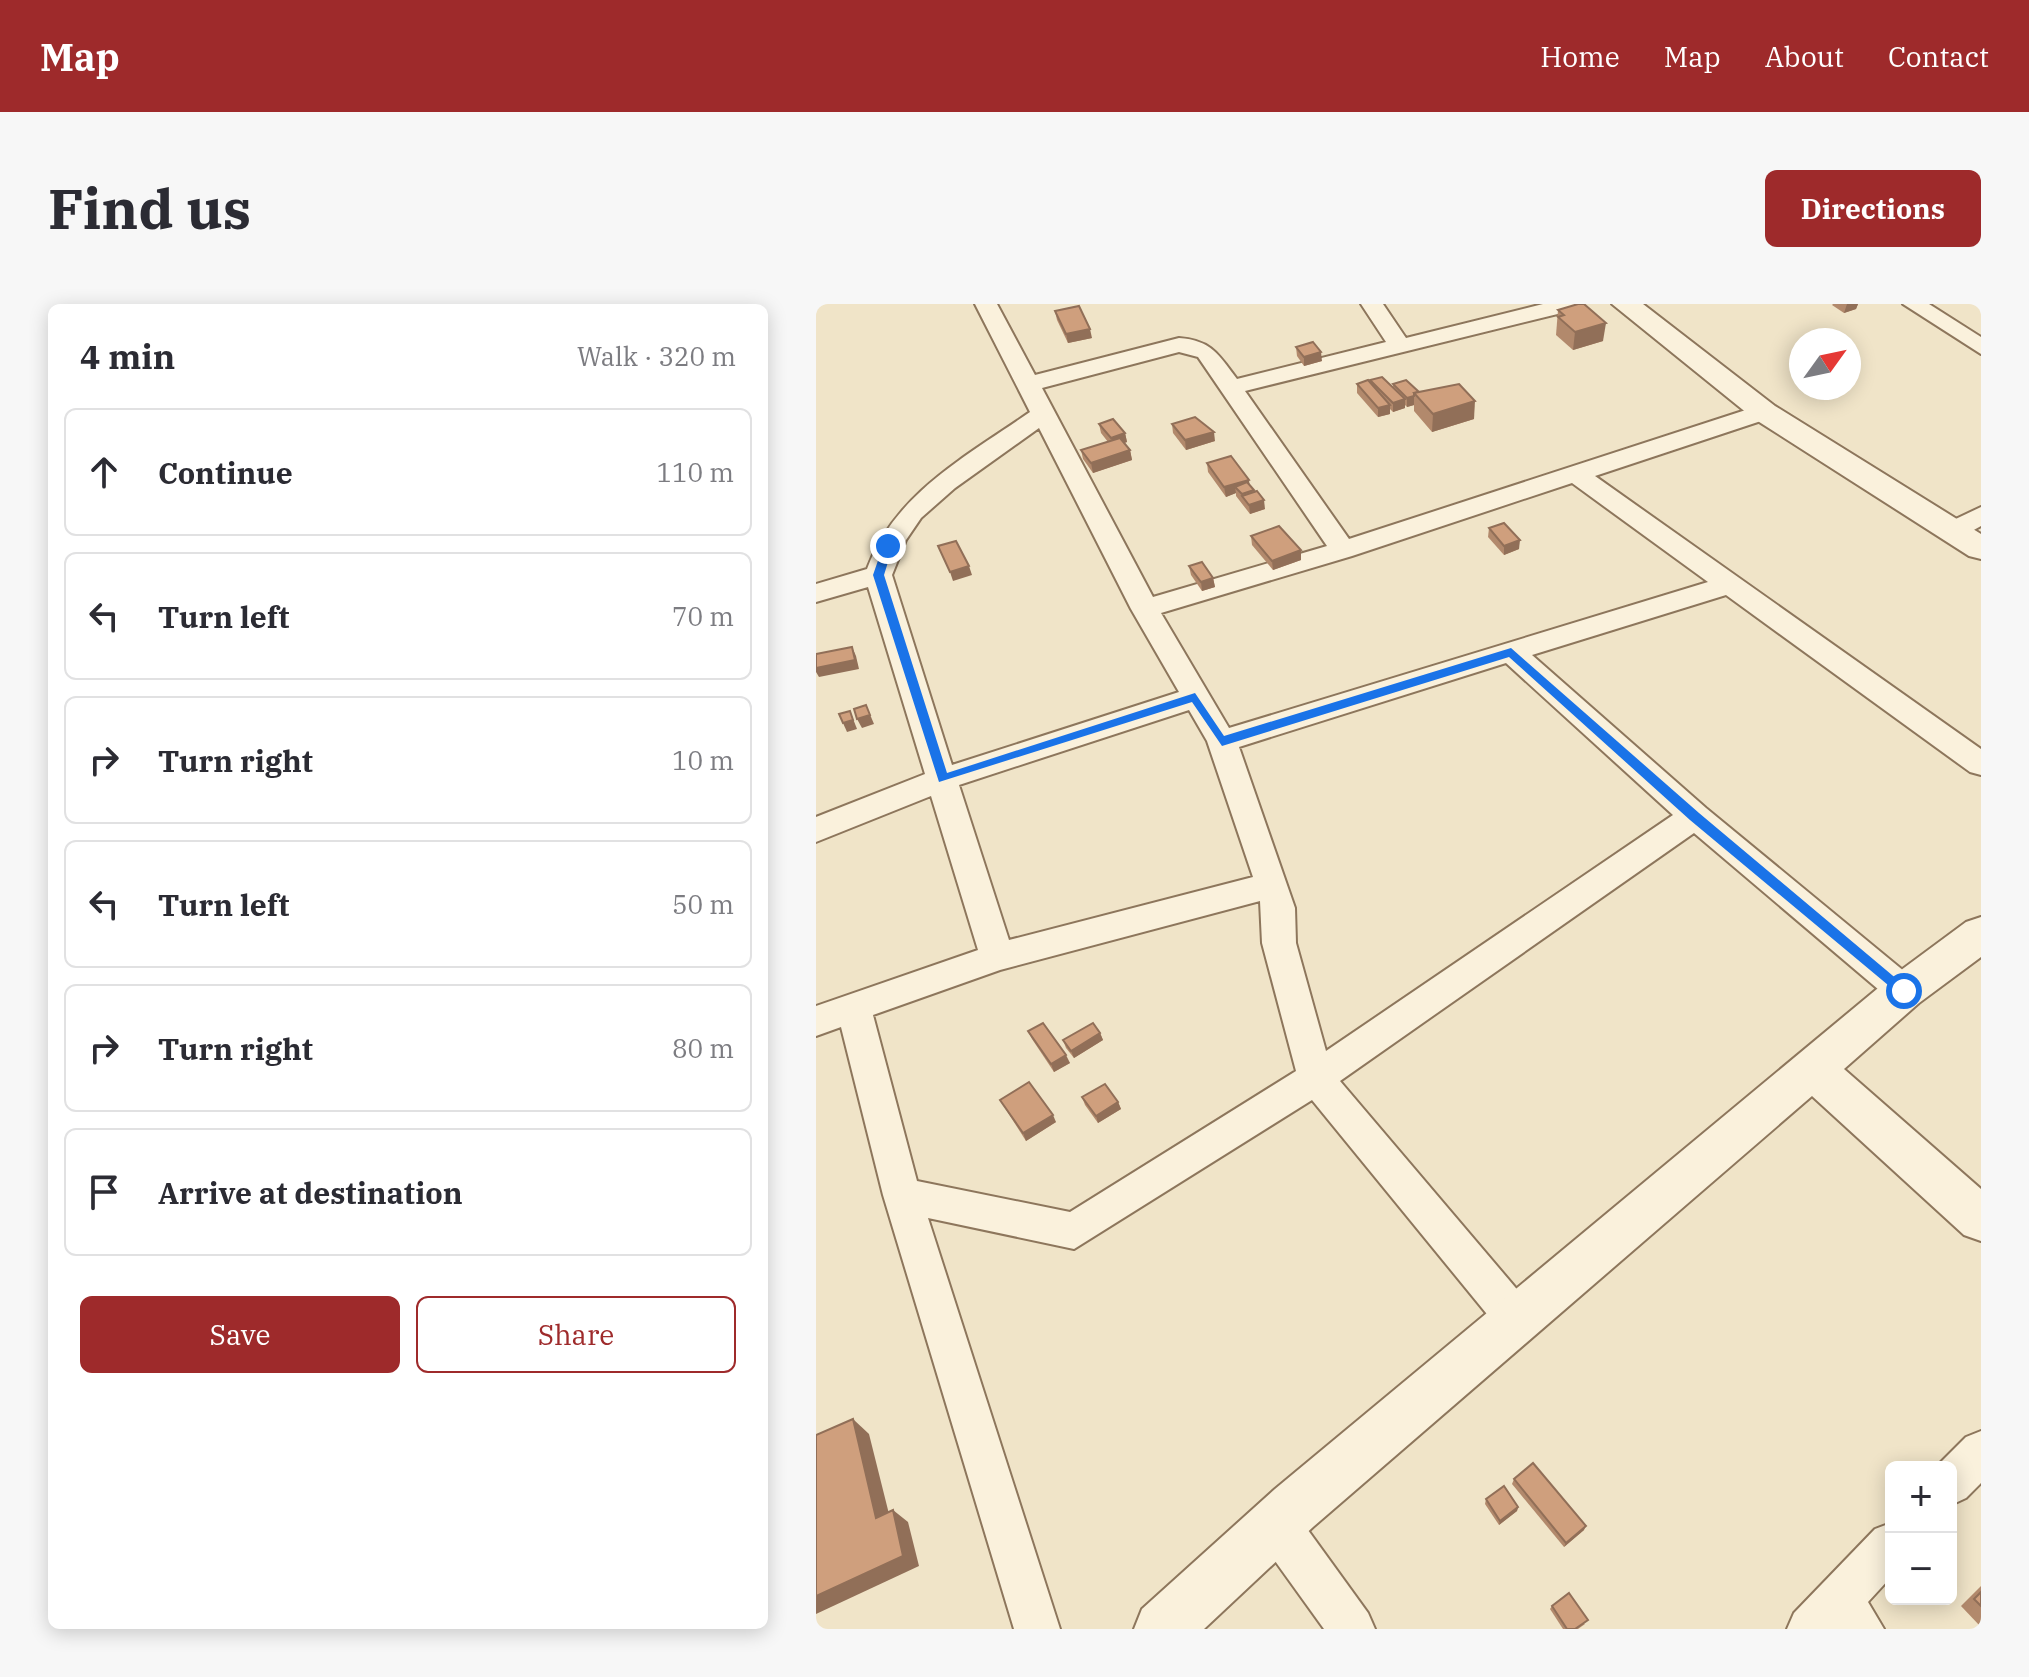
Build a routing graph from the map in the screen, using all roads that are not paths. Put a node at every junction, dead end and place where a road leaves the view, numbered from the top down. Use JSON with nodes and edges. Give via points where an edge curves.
{"nodes":[{"id":1,"x":986,"y":304,"type":"edge"},
{"id":2,"x":1372,"y":304,"type":"edge"},
{"id":3,"x":1570,"y":304,"type":"edge"},
{"id":4,"x":1626,"y":304,"type":"edge"},
{"id":5,"x":1914,"y":304,"type":"edge"},
{"id":6,"x":1400,"y":346,"type":"junction"},
{"id":7,"x":1981,"y":347,"type":"edge"},
{"id":8,"x":1026,"y":385,"type":"junction"},
{"id":9,"x":1229,"y":388,"type":"junction"},
{"id":10,"x":1764,"y":412,"type":"junction"},
{"id":11,"x":1042,"y":415,"type":"junction"},
{"id":12,"x":1576,"y":474,"type":"junction"},
{"id":13,"x":1981,"y":515,"type":"edge"},
{"id":14,"x":1952,"y":531,"type":"junction"},
{"id":15,"x":1981,"y":549,"type":"edge"},
{"id":16,"x":1343,"y":550,"type":"junction"},
{"id":17,"x":878,"y":575,"type":"junction"},
{"id":18,"x":1727,"y":585,"type":"junction"},
{"id":19,"x":816,"y":593,"type":"edge"},
{"id":20,"x":1145,"y":609,"type":"junction"},
{"id":21,"x":1511,"y":652,"type":"junction"},
{"id":22,"x":1195,"y":697,"type":"junction"},
{"id":23,"x":1222,"y":741,"type":"junction"},
{"id":24,"x":1981,"y":764,"type":"edge"},
{"id":25,"x":943,"y":779,"type":"junction"},
{"id":26,"x":1695,"y":816,"type":"junction"},
{"id":27,"x":816,"y":830,"type":"edge"},
{"id":28,"x":1272,"y":885,"type":"junction"},
{"id":29,"x":1981,"y":934,"type":"edge"},
{"id":30,"x":997,"y":957,"type":"junction"},
{"id":31,"x":1904,"y":991,"type":"junction"},
{"id":32,"x":854,"y":1008,"type":"junction"},
{"id":33,"x":816,"y":1021,"type":"edge"},
{"id":34,"x":1813,"y":1069,"type":"junction"},
{"id":35,"x":1316,"y":1078,"type":"junction"},
{"id":36,"x":902,"y":1195,"type":"junction"},
{"id":37,"x":1981,"y":1219,"type":"edge"},
{"id":38,"x":1518,"y":1321,"type":"junction"},
{"id":39,"x":1981,"y":1452,"type":"edge"},
{"id":40,"x":1957,"y":1477,"type":"edge"},
{"id":41,"x":1276,"y":1524,"type":"junction"},
{"id":42,"x":1885,"y":1553,"type":"edge"},
{"id":43,"x":1836,"y":1620,"type":"edge"},
{"id":44,"x":1037,"y":1629,"type":"edge"},
{"id":45,"x":1162,"y":1629,"type":"edge"},
{"id":46,"x":1352,"y":1629,"type":"edge"}],
"edges":[{"from":1,"to":8,"type":"street"},
{"from":2,"to":6,"type":"street"},
{"from":3,"to":6,"type":"street"},
{"from":4,"to":10,"type":"street"},
{"from":5,"to":7,"type":"street"},
{"from":6,"to":9,"type":"street"},
{"from":8,"to":9,"type":"street","via":[[1179,345],[1206,352]]},
{"from":8,"to":11,"type":"street"},
{"from":9,"to":16,"type":"street"},
{"from":10,"to":12,"type":"street"},
{"from":10,"to":14,"type":"street"},
{"from":11,"to":17,"type":"street","via":[[925,502],[888,546]]},
{"from":11,"to":20,"type":"street"},
{"from":12,"to":16,"type":"street"},
{"from":12,"to":18,"type":"street"},
{"from":13,"to":14,"type":"street"},
{"from":14,"to":15,"type":"street"},
{"from":16,"to":20,"type":"street"},
{"from":17,"to":19,"type":"street"},
{"from":17,"to":25,"type":"street"},
{"from":18,"to":21,"type":"street"},
{"from":18,"to":24,"type":"street"},
{"from":20,"to":22,"type":"street"},
{"from":21,"to":23,"type":"street"},
{"from":21,"to":26,"type":"street"},
{"from":22,"to":23,"type":"street"},
{"from":22,"to":25,"type":"street"},
{"from":23,"to":28,"type":"street"},
{"from":25,"to":27,"type":"street"},
{"from":25,"to":30,"type":"street"},
{"from":26,"to":31,"type":"street"},
{"from":26,"to":35,"type":"street"},
{"from":28,"to":30,"type":"street"},
{"from":28,"to":35,"type":"street","via":[[1279,908],[1279,943]]},
{"from":29,"to":31,"type":"street"},
{"from":30,"to":32,"type":"street"},
{"from":31,"to":34,"type":"street"},
{"from":32,"to":33,"type":"street"},
{"from":32,"to":36,"type":"street"},
{"from":34,"to":37,"type":"street"},
{"from":34,"to":38,"type":"street"},
{"from":35,"to":36,"type":"street","via":[[1074,1231]]},
{"from":35,"to":38,"type":"street"},
{"from":36,"to":44,"type":"street"},
{"from":38,"to":41,"type":"street"},
{"from":39,"to":40,"type":"street"},
{"from":41,"to":45,"type":"street"},
{"from":41,"to":46,"type":"street"},
{"from":42,"to":43,"type":"street"}]}
